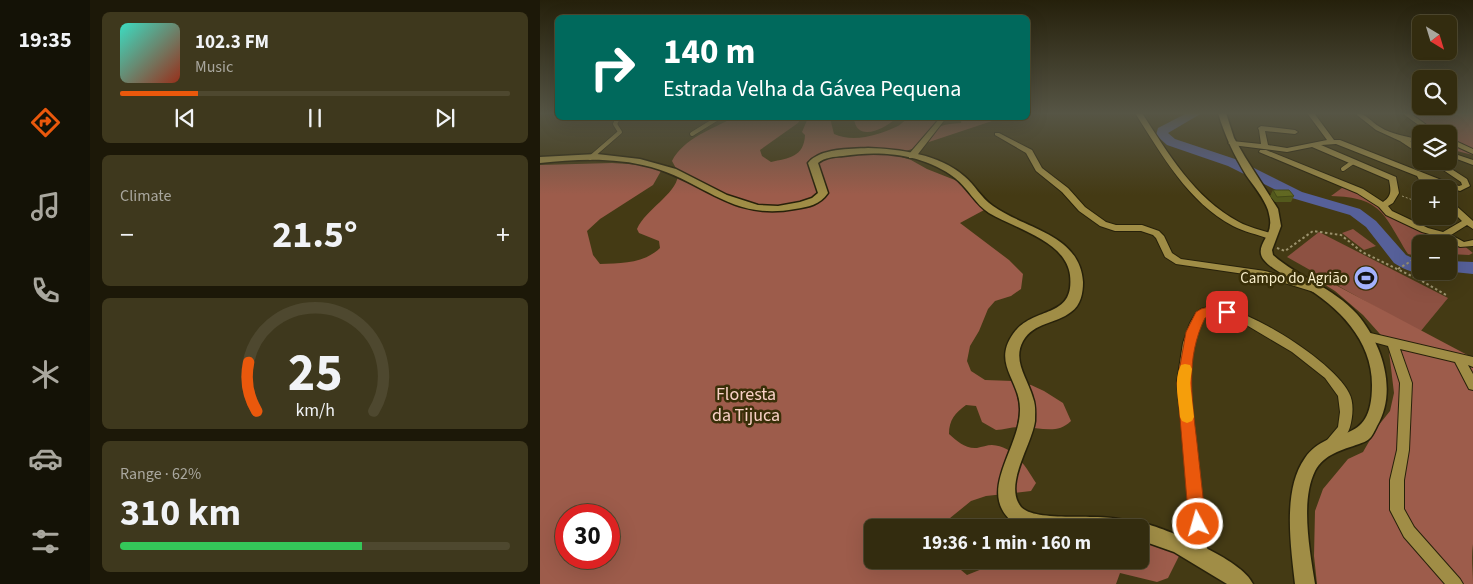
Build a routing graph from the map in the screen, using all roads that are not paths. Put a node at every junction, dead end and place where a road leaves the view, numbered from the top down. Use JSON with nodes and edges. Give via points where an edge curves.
{"nodes":[{"id":1,"x":610,"y":140,"type":"edge"},
{"id":2,"x":925,"y":140,"type":"edge"},
{"id":3,"x":1008,"y":140,"type":"edge"},
{"id":4,"x":1157,"y":140,"type":"edge"},
{"id":5,"x":1264,"y":140,"type":"edge"},
{"id":6,"x":1298,"y":140,"type":"edge"},
{"id":7,"x":1332,"y":142,"type":"joint"},
{"id":8,"x":1232,"y":143,"type":"joint"},
{"id":9,"x":1457,"y":144,"type":"edge"},
{"id":10,"x":1249,"y":145,"type":"junction"},
{"id":11,"x":1314,"y":145,"type":"junction"},
{"id":12,"x":1265,"y":148,"type":"junction"},
{"id":13,"x":1300,"y":148,"type":"junction"},
{"id":14,"x":1473,"y":152,"type":"edge"},
{"id":15,"x":912,"y":156,"type":"junction"},
{"id":16,"x":1457,"y":157,"type":"edge"},
{"id":17,"x":590,"y":158,"type":"junction"},
{"id":18,"x":540,"y":160,"type":"edge"},
{"id":19,"x":1353,"y":162,"type":"junction"},
{"id":20,"x":1473,"y":163,"type":"edge"},
{"id":21,"x":1343,"y":169,"type":"dead end"},
{"id":22,"x":1448,"y":170,"type":"edge"},
{"id":23,"x":1420,"y":176,"type":"junction"},
{"id":24,"x":1422,"y":180,"type":"edge"},
{"id":25,"x":1463,"y":188,"type":"junction"},
{"id":26,"x":1473,"y":195,"type":"edge"},
{"id":27,"x":1383,"y":206,"type":"junction"},
{"id":28,"x":1457,"y":212,"type":"edge"},
{"id":29,"x":1470,"y":224,"type":"edge"},
{"id":30,"x":1441,"y":235,"type":"edge"},
{"id":31,"x":1446,"y":235,"type":"edge"},
{"id":32,"x":1271,"y":240,"type":"junction"},
{"id":33,"x":1457,"y":242,"type":"edge"},
{"id":34,"x":1473,"y":243,"type":"edge"},
{"id":35,"x":1463,"y":245,"type":"junction"},
{"id":36,"x":1473,"y":252,"type":"edge"},
{"id":37,"x":1320,"y":290,"type":"junction"},
{"id":38,"x":1366,"y":336,"type":"junction"},
{"id":39,"x":1392,"y":342,"type":"junction"},
{"id":40,"x":1459,"y":359,"type":"junction"},
{"id":41,"x":1473,"y":362,"type":"edge"},
{"id":42,"x":1473,"y":385,"type":"edge"},
{"id":43,"x":1324,"y":450,"type":"junction"},
{"id":44,"x":1022,"y":519,"type":"edge"},
{"id":45,"x":1149,"y":533,"type":"edge"},
{"id":46,"x":1201,"y":556,"type":"junction"},
{"id":47,"x":1243,"y":584,"type":"edge"},
{"id":48,"x":1305,"y":584,"type":"edge"},
{"id":49,"x":1455,"y":584,"type":"edge"}],
"edges":[{"from":1,"to":17,"type":"lane"},
{"from":2,"to":15,"type":"street"},
{"from":3,"to":37,"type":"street","via":[[1029,152],[1039,169],[1103,224],[1115,228],[1142,228],[1156,233],[1168,255],[1178,262],[1264,274]]},
{"from":4,"to":32,"type":"street","via":[[1180,174],[1218,212]]},
{"from":5,"to":12,"type":"street"},
{"from":6,"to":13,"type":"street"},
{"from":7,"to":11,"type":"street"},
{"from":7,"to":23,"type":"street","via":[[1351,146]]},
{"from":8,"to":10,"type":"street"},
{"from":8,"to":32,"type":"street","via":[[1273,209],[1276,226]]},
{"from":9,"to":14,"type":"street"},
{"from":10,"to":12,"type":"street"},
{"from":10,"to":27,"type":"street","via":[[1346,185]]},
{"from":11,"to":13,"type":"street"},
{"from":11,"to":19,"type":"street"},
{"from":12,"to":13,"type":"street"},
{"from":15,"to":17,"type":"street","via":[[887,151],[860,151],[819,158],[814,166],[822,188],[821,196],[804,204],[776,209],[731,202],[668,168]]},
{"from":15,"to":44,"type":"street","via":[[957,175],[986,206],[1055,243],[1074,264],[1078,290],[1072,304],[1028,327],[1013,349],[1011,362],[1028,410],[1006,482],[1010,506]]},
{"from":16,"to":20,"type":"street"},
{"from":17,"to":18,"type":"street"},
{"from":19,"to":21,"type":"lane"},
{"from":19,"to":27,"type":"street","via":[[1393,179],[1395,193]]},
{"from":22,"to":25,"type":"street","via":[[1464,181]]},
{"from":23,"to":24,"type":"street"},
{"from":23,"to":25,"type":"street"},
{"from":25,"to":26,"type":"street"},
{"from":27,"to":30,"type":"street","via":[[1390,213]]},
{"from":28,"to":29,"type":"street"},
{"from":29,"to":31,"type":"street","via":[[1462,224]]},
{"from":32,"to":37,"type":"street","via":[[1266,250],[1270,259]]},
{"from":33,"to":35,"type":"street"},
{"from":34,"to":35,"type":"street"},
{"from":35,"to":36,"type":"street"},
{"from":37,"to":38,"type":"street","via":[[1341,306]]},
{"from":38,"to":39,"type":"street"},
{"from":38,"to":43,"type":"street","via":[[1379,375],[1376,415],[1364,434]]},
{"from":39,"to":40,"type":"street"},
{"from":39,"to":49,"type":"street","via":[[1406,382],[1397,510],[1409,532]]},
{"from":40,"to":41,"type":"street"},
{"from":40,"to":42,"type":"street"},
{"from":43,"to":46,"type":"street","via":[[1343,428],[1345,396],[1337,384],[1296,350],[1238,316],[1216,309],[1205,312],[1197,321],[1189,344],[1183,383]]},
{"from":43,"to":48,"type":"street","via":[[1308,470],[1302,487],[1299,533]]},
{"from":45,"to":46,"type":"street"},
{"from":46,"to":47,"type":"street"}]}
